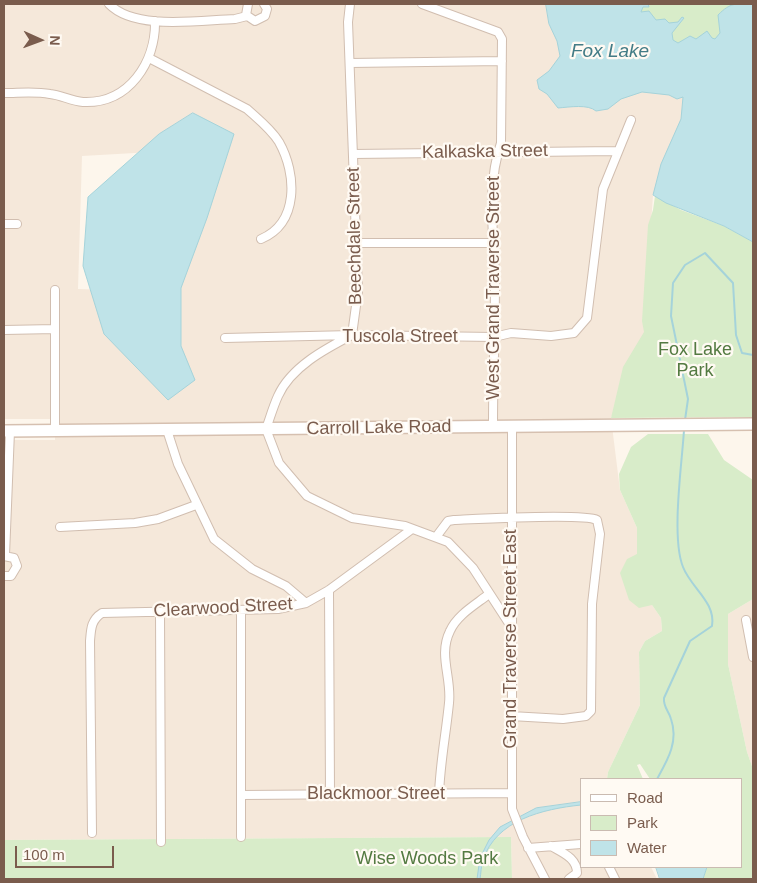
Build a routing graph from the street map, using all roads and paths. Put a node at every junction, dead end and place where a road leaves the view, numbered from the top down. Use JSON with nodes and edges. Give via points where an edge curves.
{"nodes":[{"id":1,"x":109,"y":4,"type":"edge"},
{"id":2,"x":248,"y":4,"type":"edge"},
{"id":3,"x":264,"y":4,"type":"edge"},
{"id":4,"x":350,"y":4,"type":"edge"},
{"id":5,"x":422,"y":4,"type":"edge"},
{"id":6,"x":247,"y":16,"type":"junction"},
{"id":7,"x":155,"y":21,"type":"junction"},
{"id":8,"x":150,"y":58,"type":"junction"},
{"id":9,"x":502,"y":61,"type":"junction"},
{"id":10,"x":350,"y":63,"type":"junction"},
{"id":11,"x":4,"y":93,"type":"edge"},
{"id":12,"x":631,"y":120,"type":"dead end"},
{"id":13,"x":498,"y":151,"type":"junction"},
{"id":14,"x":617,"y":152,"type":"junction"},
{"id":15,"x":353,"y":154,"type":"junction"},
{"id":16,"x":4,"y":224,"type":"edge"},
{"id":17,"x":17,"y":224,"type":"dead end"},
{"id":18,"x":261,"y":239,"type":"dead end"},
{"id":19,"x":494,"y":243,"type":"junction"},
{"id":20,"x":356,"y":244,"type":"junction"},
{"id":21,"x":55,"y":290,"type":"dead end"},
{"id":22,"x":55,"y":329,"type":"junction"},
{"id":23,"x":4,"y":330,"type":"edge"},
{"id":24,"x":352,"y":335,"type":"junction"},
{"id":25,"x":494,"y":337,"type":"junction"},
{"id":26,"x":225,"y":338,"type":"dead end"},
{"id":27,"x":753,"y":424,"type":"edge"},
{"id":28,"x":493,"y":427,"type":"junction"},
{"id":29,"x":512,"y":427,"type":"junction"},
{"id":30,"x":266,"y":429,"type":"junction"},
{"id":31,"x":55,"y":430,"type":"junction"},
{"id":32,"x":167,"y":430,"type":"junction"},
{"id":33,"x":7,"y":431,"type":"edge"},
{"id":34,"x":196,"y":505,"type":"junction"},
{"id":35,"x":511,"y":519,"type":"junction"},
{"id":36,"x":60,"y":527,"type":"dead end"},
{"id":37,"x":412,"y":529,"type":"junction"},
{"id":38,"x":436,"y":537,"type":"junction"},
{"id":39,"x":5,"y":555,"type":"edge"},
{"id":40,"x":4,"y":576,"type":"edge"},
{"id":41,"x":330,"y":590,"type":"junction"},
{"id":42,"x":488,"y":594,"type":"junction"},
{"id":43,"x":306,"y":603,"type":"junction"},
{"id":44,"x":241,"y":611,"type":"junction"},
{"id":45,"x":160,"y":612,"type":"junction"},
{"id":46,"x":746,"y":620,"type":"dead end"},
{"id":47,"x":512,"y":628,"type":"junction"},
{"id":48,"x":753,"y":656,"type":"edge"},
{"id":49,"x":511,"y":716,"type":"junction"},
{"id":50,"x":330,"y":793,"type":"junction"},
{"id":51,"x":512,"y":793,"type":"junction"},
{"id":52,"x":241,"y":795,"type":"junction"},
{"id":53,"x":439,"y":795,"type":"junction"},
{"id":54,"x":92,"y":832,"type":"dead end"},
{"id":55,"x":241,"y":837,"type":"dead end"},
{"id":56,"x":161,"y":842,"type":"dead end"},
{"id":57,"x":580,"y":844,"type":"edge"},
{"id":58,"x":551,"y":846,"type":"junction"},
{"id":59,"x":528,"y":848,"type":"junction"},
{"id":60,"x":545,"y":879,"type":"edge"},
{"id":61,"x":569,"y":879,"type":"edge"}],
"edges":[{"from":1,"to":7,"type":"street","via":[[122,14]]},
{"from":2,"to":6,"type":"street"},
{"from":3,"to":6,"type":"street","via":[[266,13],[262,19],[255,21]]},
{"from":4,"to":10,"type":"street","name":"Beechdale Street"},
{"from":5,"to":9,"type":"street","name":"West Grand Traverse Street","via":[[498,32],[502,39]]},
{"from":6,"to":7,"type":"street"},
{"from":7,"to":8,"type":"street"},
{"from":8,"to":11,"type":"street","via":[[130,85],[93,101],[40,92]]},
{"from":8,"to":18,"type":"street","via":[[247,109],[279,142],[289,173],[290,204],[282,225]]},
{"from":9,"to":10,"type":"street"},
{"from":9,"to":13,"type":"street","name":"West Grand Traverse Street","via":[[501,143]]},
{"from":10,"to":15,"type":"street","name":"Beechdale Street"},
{"from":12,"to":14,"type":"street"},
{"from":13,"to":14,"type":"street","name":"Kalkaska Street"},
{"from":13,"to":15,"type":"street","name":"Kalkaska Street"},
{"from":13,"to":19,"type":"street","name":"West Grand Traverse Street","via":[[493,191]]},
{"from":14,"to":25,"type":"street","name":"Tuscola Street","via":[[603,189],[586,318],[574,333],[551,336],[510,333]]},
{"from":15,"to":20,"type":"street","name":"Beechdale Street"},
{"from":16,"to":17,"type":"street"},
{"from":19,"to":20,"type":"street"},
{"from":19,"to":25,"type":"street","name":"West Grand Traverse Street"},
{"from":20,"to":24,"type":"street","name":"Beechdale Street","via":[[358,291]]},
{"from":21,"to":22,"type":"street"},
{"from":22,"to":23,"type":"street"},
{"from":22,"to":31,"type":"street"},
{"from":24,"to":25,"type":"street","name":"Tuscola Street"},
{"from":24,"to":26,"type":"street","name":"Tuscola Street"},
{"from":24,"to":30,"type":"street","via":[[334,344],[290,378],[278,396]]},
{"from":25,"to":28,"type":"street","name":"West Grand Traverse Street"},
{"from":27,"to":29,"type":"street","name":"Carroll Lake Road"},
{"from":28,"to":29,"type":"street","name":"Carroll Lake Road"},
{"from":28,"to":30,"type":"street","name":"Carroll Lake Road"},
{"from":29,"to":35,"type":"street","name":"Grand Traverse Street East"},
{"from":30,"to":32,"type":"street","name":"Carroll Lake Road"},
{"from":30,"to":37,"type":"street","via":[[279,463],[307,496],[352,518]]},
{"from":31,"to":32,"type":"street","name":"Carroll Lake Road"},
{"from":31,"to":33,"type":"street","name":"Carroll Lake Road"},
{"from":32,"to":34,"type":"street"},
{"from":33,"to":39,"type":"street"},
{"from":34,"to":36,"type":"street","via":[[135,523]]},
{"from":34,"to":43,"type":"street","via":[[214,539],[252,569],[286,586]]},
{"from":35,"to":38,"type":"street","via":[[448,521]]},
{"from":35,"to":47,"type":"street","name":"Grand Traverse Street East"},
{"from":35,"to":49,"type":"street","via":[[592,518],[597,520],[600,534],[592,604],[592,707],[586,716],[576,718]]},
{"from":37,"to":38,"type":"street"},
{"from":37,"to":41,"type":"street","name":"Clearwood Street"},
{"from":38,"to":42,"type":"street","via":[[448,542],[473,568]]},
{"from":39,"to":40,"type":"street","via":[[14,558],[17,567],[11,576]]},
{"from":41,"to":43,"type":"street","name":"Clearwood Street"},
{"from":41,"to":50,"type":"street"},
{"from":42,"to":47,"type":"street"},
{"from":42,"to":53,"type":"street","via":[[457,620],[446,640],[444,652],[450,702],[441,754]]},
{"from":43,"to":44,"type":"street","name":"Clearwood Street","via":[[278,609]]},
{"from":44,"to":45,"type":"street","name":"Clearwood Street"},
{"from":44,"to":52,"type":"street"},
{"from":45,"to":54,"type":"street","name":"Clearwood Street","via":[[102,613],[92,621]]},
{"from":45,"to":56,"type":"street"},
{"from":46,"to":48,"type":"street"},
{"from":47,"to":49,"type":"street","name":"Grand Traverse Street East"},
{"from":49,"to":51,"type":"street","name":"Grand Traverse Street East"},
{"from":50,"to":52,"type":"street","name":"Blackmoor Street"},
{"from":50,"to":53,"type":"street","name":"Blackmoor Street"},
{"from":51,"to":53,"type":"street","name":"Blackmoor Street"},
{"from":51,"to":59,"type":"street","name":"Grand Traverse Street East","via":[[514,816]]},
{"from":52,"to":55,"type":"street"},
{"from":57,"to":58,"type":"street"},
{"from":58,"to":59,"type":"street"},
{"from":58,"to":61,"type":"street","via":[[573,859],[577,866],[577,873]]},
{"from":59,"to":60,"type":"street","name":"Grand Traverse Street East"}]}
